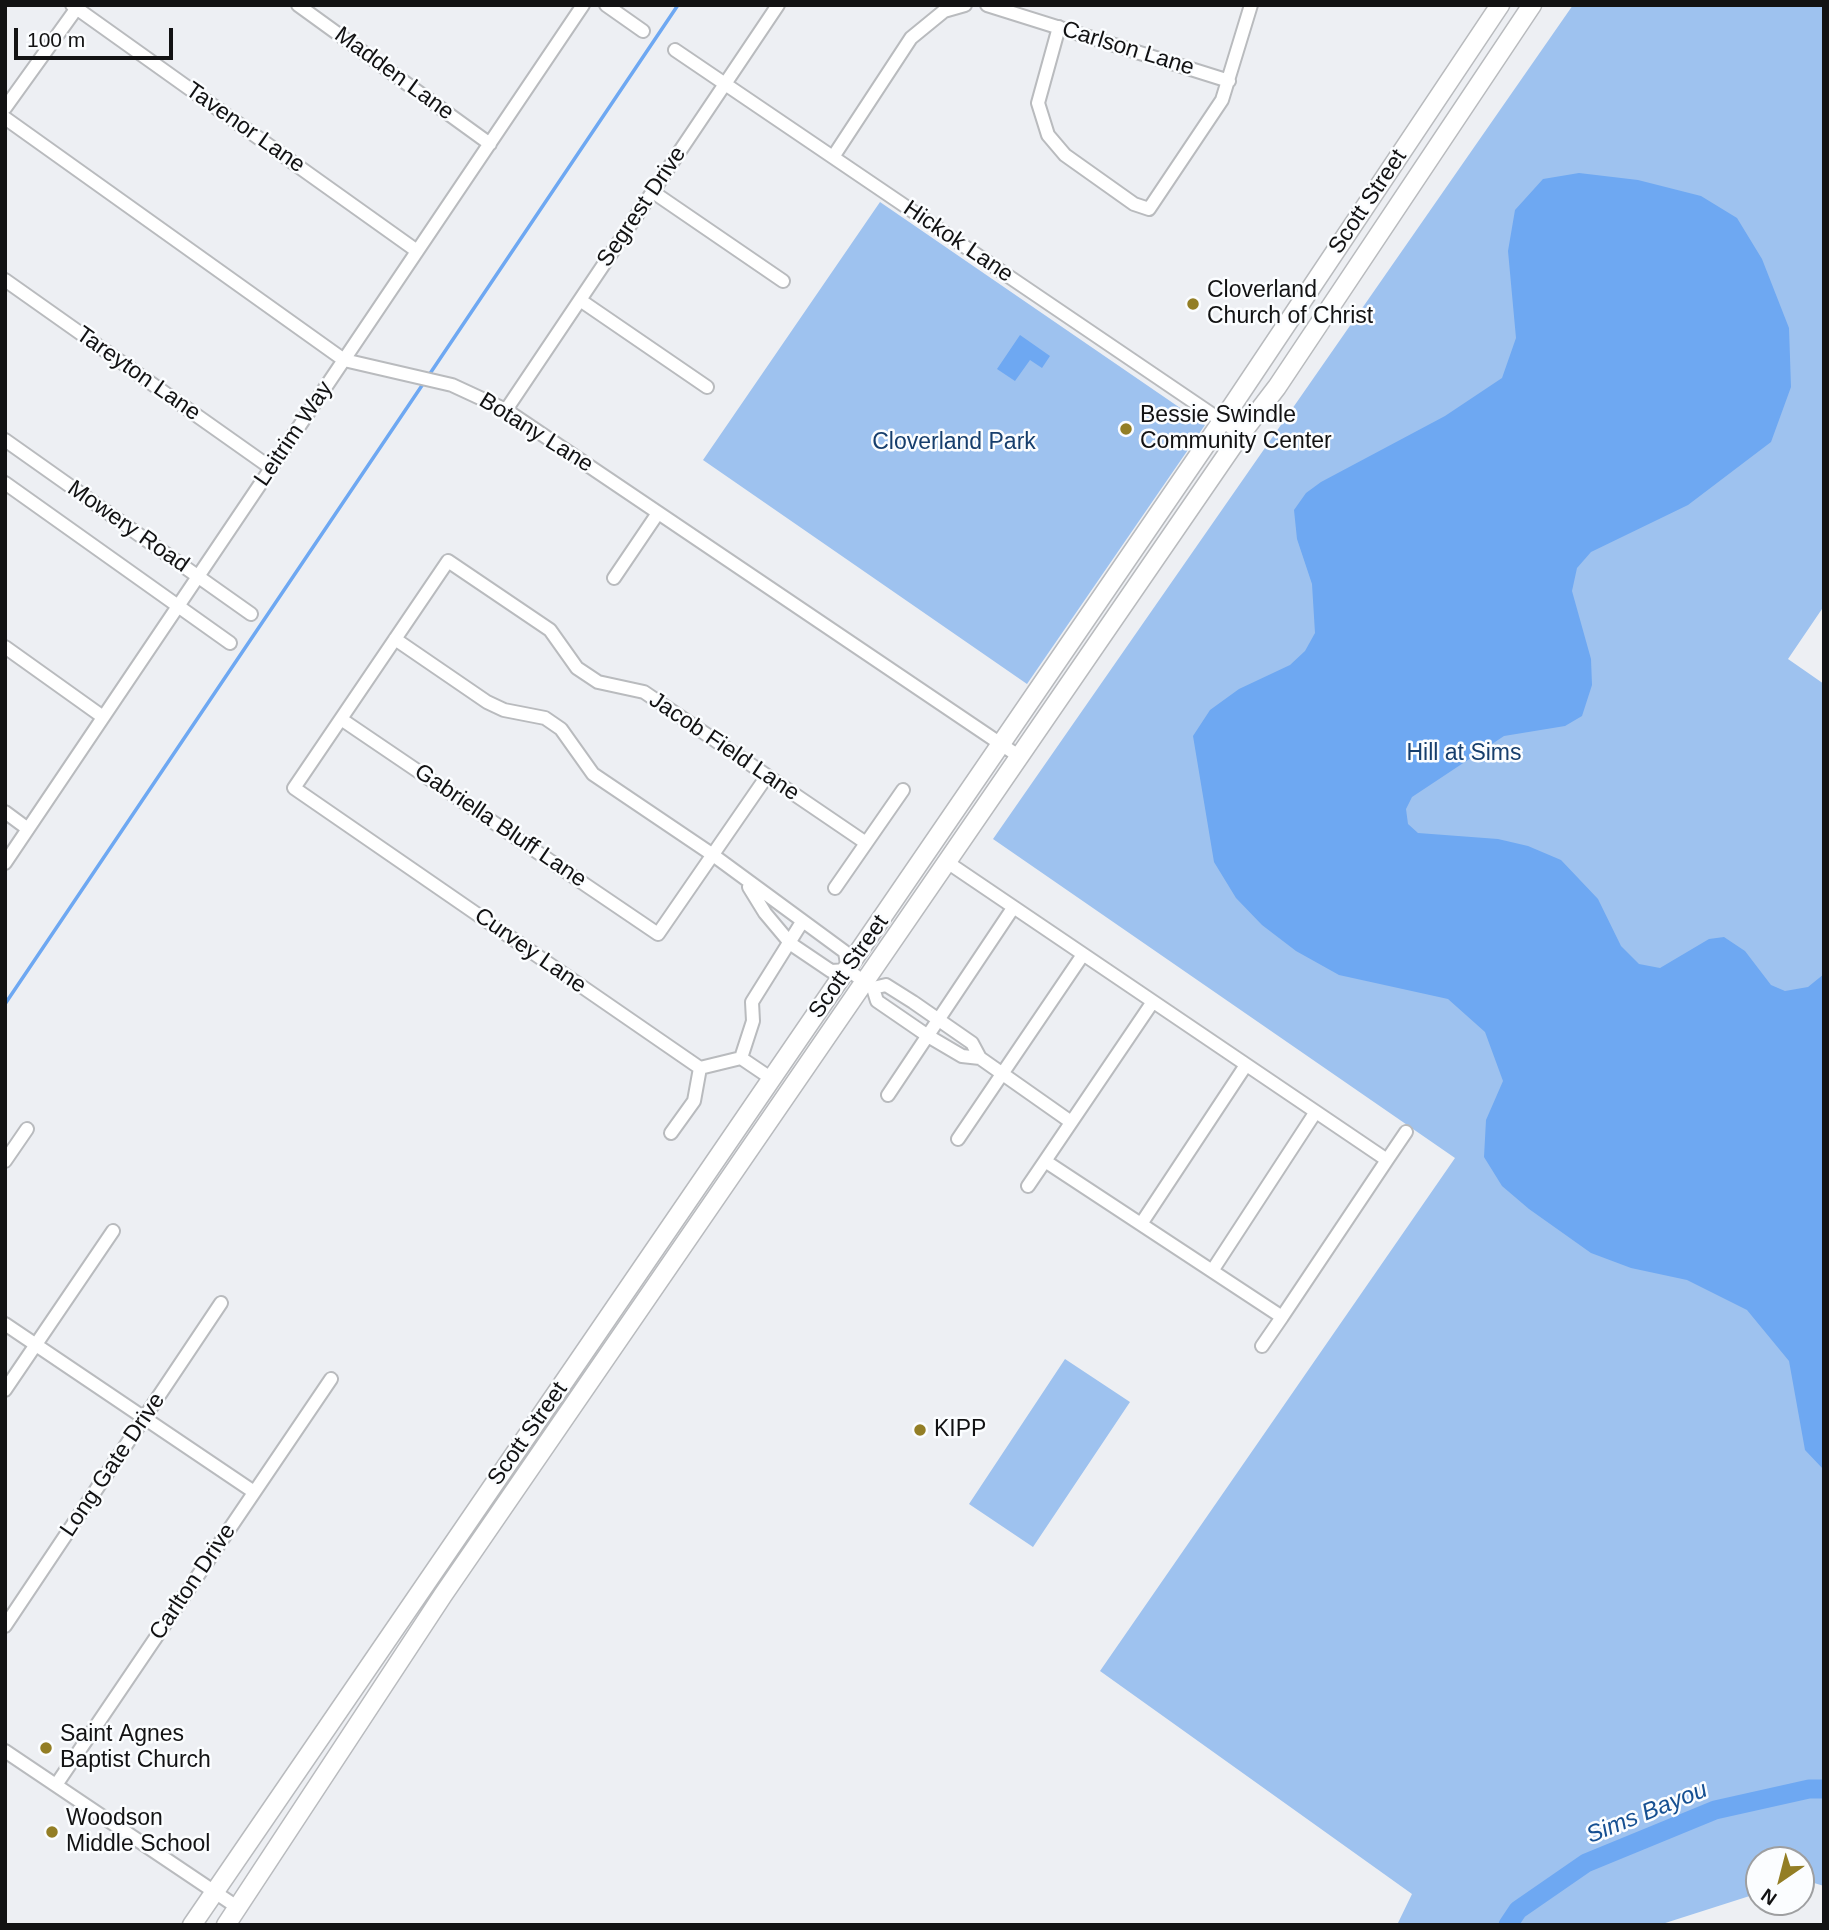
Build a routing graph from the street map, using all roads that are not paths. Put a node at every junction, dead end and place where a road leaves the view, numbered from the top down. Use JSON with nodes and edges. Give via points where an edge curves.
{"nodes":[{"id":1,"x":298,"y":5,"type":"edge"},
{"id":2,"x":583,"y":5,"type":"edge"},
{"id":3,"x":606,"y":5,"type":"edge"},
{"id":4,"x":778,"y":5,"type":"edge"},
{"id":5,"x":965,"y":5,"type":"edge"},
{"id":6,"x":987,"y":5,"type":"edge"},
{"id":7,"x":1251,"y":5,"type":"edge"},
{"id":8,"x":1532,"y":5,"type":"edge"},
{"id":9,"x":76,"y":6,"type":"edge"},
{"id":10,"x":1498,"y":7,"type":"edge"},
{"id":11,"x":1519,"y":25,"type":"junction"},
{"id":12,"x":1059,"y":27,"type":"junction"},
{"id":13,"x":643,"y":30,"type":"dead end"},
{"id":14,"x":675,"y":50,"type":"dead end"},
{"id":15,"x":1229,"y":81,"type":"junction"},
{"id":16,"x":725,"y":84,"type":"junction"},
{"id":17,"x":5,"y":108,"type":"edge"},
{"id":18,"x":5,"y":118,"type":"edge"},
{"id":19,"x":490,"y":144,"type":"junction"},
{"id":20,"x":834,"y":156,"type":"junction"},
{"id":21,"x":653,"y":191,"type":"junction"},
{"id":22,"x":417,"y":251,"type":"junction"},
{"id":23,"x":5,"y":280,"type":"edge"},
{"id":24,"x":783,"y":281,"type":"dead end"},
{"id":25,"x":580,"y":300,"type":"junction"},
{"id":26,"x":344,"y":359,"type":"junction"},
{"id":27,"x":708,"y":387,"type":"dead end"},
{"id":28,"x":506,"y":410,"type":"junction"},
{"id":29,"x":1222,"y":421,"type":"junction"},
{"id":30,"x":1241,"y":434,"type":"junction"},
{"id":31,"x":5,"y":440,"type":"edge"},
{"id":32,"x":271,"y":468,"type":"junction"},
{"id":33,"x":5,"y":483,"type":"edge"},
{"id":34,"x":658,"y":513,"type":"junction"},
{"id":35,"x":198,"y":577,"type":"junction"},
{"id":36,"x":614,"y":578,"type":"dead end"},
{"id":37,"x":1110,"y":584,"type":"junction"},
{"id":38,"x":1130,"y":597,"type":"junction"},
{"id":39,"x":178,"y":606,"type":"junction"},
{"id":40,"x":251,"y":614,"type":"dead end"},
{"id":41,"x":396,"y":639,"type":"junction"},
{"id":42,"x":230,"y":643,"type":"dead end"},
{"id":43,"x":5,"y":648,"type":"edge"},
{"id":44,"x":103,"y":717,"type":"junction"},
{"id":45,"x":341,"y":719,"type":"junction"},
{"id":46,"x":1002,"y":745,"type":"junction"},
{"id":47,"x":1020,"y":757,"type":"junction"},
{"id":48,"x":767,"y":776,"type":"junction"},
{"id":49,"x":902,"y":790,"type":"dead end"},
{"id":50,"x":5,"y":812,"type":"edge"},
{"id":51,"x":28,"y":829,"type":"junction"},
{"id":52,"x":866,"y":843,"type":"junction"},
{"id":53,"x":713,"y":855,"type":"junction"},
{"id":54,"x":947,"y":862,"type":"junction"},
{"id":55,"x":5,"y":863,"type":"edge"},
{"id":56,"x":745,"y":880,"type":"junction"},
{"id":57,"x":835,"y":888,"type":"dead end"},
{"id":58,"x":1013,"y":908,"type":"junction"},
{"id":59,"x":802,"y":922,"type":"junction"},
{"id":60,"x":791,"y":943,"type":"junction"},
{"id":61,"x":1082,"y":956,"type":"junction"},
{"id":62,"x":848,"y":970,"type":"junction"},
{"id":63,"x":868,"y":985,"type":"junction"},
{"id":64,"x":913,"y":1002,"type":"junction"},
{"id":65,"x":1152,"y":1003,"type":"junction"},
{"id":66,"x":903,"y":1019,"type":"junction"},
{"id":67,"x":938,"y":1019,"type":"junction"},
{"id":68,"x":928,"y":1036,"type":"junction"},
{"id":69,"x":741,"y":1058,"type":"junction"},
{"id":70,"x":980,"y":1058,"type":"junction"},
{"id":71,"x":1246,"y":1065,"type":"junction"},
{"id":72,"x":700,"y":1068,"type":"junction"},
{"id":73,"x":1003,"y":1073,"type":"junction"},
{"id":74,"x":772,"y":1079,"type":"junction"},
{"id":75,"x":888,"y":1095,"type":"dead end"},
{"id":76,"x":1315,"y":1113,"type":"junction"},
{"id":77,"x":1071,"y":1122,"type":"junction"},
{"id":78,"x":27,"y":1129,"type":"dead end"},
{"id":79,"x":1406,"y":1132,"type":"dead end"},
{"id":80,"x":671,"y":1133,"type":"dead end"},
{"id":81,"x":958,"y":1139,"type":"dead end"},
{"id":82,"x":1387,"y":1160,"type":"junction"},
{"id":83,"x":5,"y":1161,"type":"edge"},
{"id":84,"x":1045,"y":1161,"type":"junction"},
{"id":85,"x":713,"y":1164,"type":"junction"},
{"id":86,"x":730,"y":1176,"type":"junction"},
{"id":87,"x":1028,"y":1186,"type":"dead end"},
{"id":88,"x":1141,"y":1224,"type":"junction"},
{"id":89,"x":113,"y":1231,"type":"dead end"},
{"id":90,"x":1212,"y":1271,"type":"junction"},
{"id":91,"x":221,"y":1303,"type":"dead end"},
{"id":92,"x":612,"y":1311,"type":"junction"},
{"id":93,"x":1282,"y":1317,"type":"junction"},
{"id":94,"x":630,"y":1323,"type":"junction"},
{"id":95,"x":5,"y":1324,"type":"edge"},
{"id":96,"x":36,"y":1344,"type":"junction"},
{"id":97,"x":1262,"y":1346,"type":"dead end"},
{"id":98,"x":331,"y":1379,"type":"dead end"},
{"id":99,"x":5,"y":1390,"type":"edge"},
{"id":100,"x":145,"y":1418,"type":"junction"},
{"id":101,"x":254,"y":1492,"type":"junction"},
{"id":102,"x":424,"y":1584,"type":"junction"},
{"id":103,"x":443,"y":1595,"type":"junction"},
{"id":104,"x":5,"y":1626,"type":"edge"},
{"id":105,"x":5,"y":1751,"type":"edge"},
{"id":106,"x":56,"y":1785,"type":"junction"},
{"id":107,"x":214,"y":1892,"type":"junction"},
{"id":108,"x":237,"y":1907,"type":"junction"},
{"id":109,"x":192,"y":1925,"type":"edge"},
{"id":110,"x":226,"y":1925,"type":"edge"}],
"edges":[{"from":1,"to":19,"type":"street","name":"Madden Lane"},
{"from":2,"to":19,"type":"street","name":"Leitrim Way"},
{"from":3,"to":13,"type":"street"},
{"from":4,"to":16,"type":"street","name":"Segrest Drive"},
{"from":5,"to":20,"type":"street","via":[[944,11],[911,38]]},
{"from":6,"to":12,"type":"street","name":"Carlson Lane"},
{"from":7,"to":15,"type":"street"},
{"from":8,"to":11,"type":"main road","name":"Scott Street"},
{"from":9,"to":17,"type":"street"},
{"from":9,"to":22,"type":"street","name":"Tavenor Lane"},
{"from":10,"to":11,"type":"main road"},
{"from":10,"to":29,"type":"main road","name":"Scott Street"},
{"from":11,"to":30,"type":"main road","name":"Scott Street"},
{"from":12,"to":15,"type":"street","name":"Carlson Lane"},
{"from":12,"to":15,"type":"street","via":[[1038,103],[1048,135],[1065,155],[1133,204],[1149,209],[1223,100]]},
{"from":14,"to":16,"type":"street","name":"Hickok Lane"},
{"from":16,"to":20,"type":"street","name":"Hickok Lane"},
{"from":16,"to":21,"type":"street","name":"Segrest Drive"},
{"from":18,"to":26,"type":"street","name":"Botany Lane"},
{"from":19,"to":22,"type":"street","name":"Leitrim Way"},
{"from":20,"to":29,"type":"street","name":"Hickok Lane"},
{"from":21,"to":24,"type":"street"},
{"from":21,"to":25,"type":"street","name":"Segrest Drive"},
{"from":22,"to":26,"type":"street","name":"Leitrim Way"},
{"from":23,"to":32,"type":"street","name":"Tareyton Lane"},
{"from":25,"to":27,"type":"street"},
{"from":25,"to":28,"type":"street","name":"Segrest Drive"},
{"from":26,"to":28,"type":"street","name":"Botany Lane","via":[[463,389]]},
{"from":26,"to":32,"type":"street","name":"Leitrim Way"},
{"from":28,"to":34,"type":"street","name":"Botany Lane"},
{"from":29,"to":30,"type":"street","name":"Hickok Lane"},
{"from":29,"to":37,"type":"main road","name":"Scott Street"},
{"from":30,"to":38,"type":"main road","name":"Scott Street"},
{"from":31,"to":35,"type":"street","name":"Mowery Road"},
{"from":32,"to":35,"type":"street","name":"Leitrim Way"},
{"from":33,"to":39,"type":"street","name":"Mowery Road"},
{"from":34,"to":36,"type":"street"},
{"from":34,"to":46,"type":"street","name":"Botany Lane"},
{"from":35,"to":39,"type":"street","name":"Leitrim Way"},
{"from":35,"to":40,"type":"street","name":"Mowery Road"},
{"from":37,"to":38,"type":"main road"},
{"from":37,"to":46,"type":"main road","name":"Scott Street"},
{"from":38,"to":47,"type":"main road","name":"Scott Street"},
{"from":39,"to":42,"type":"street","name":"Mowery Road"},
{"from":39,"to":44,"type":"street","name":"Leitrim Way"},
{"from":41,"to":45,"type":"street"},
{"from":41,"to":48,"type":"street","name":"Jacob Field Lane","via":[[448,561],[550,630],[572,662],[598,682],[644,692]]},
{"from":41,"to":53,"type":"street","via":[[487,702],[545,718],[561,729],[593,774]]},
{"from":43,"to":44,"type":"street"},
{"from":44,"to":51,"type":"street","name":"Leitrim Way"},
{"from":45,"to":53,"type":"street","name":"Gabriella Bluff Lane","via":[[658,934]]},
{"from":45,"to":72,"type":"street","name":"Curvey Lane","via":[[294,788]]},
{"from":46,"to":47,"type":"street","name":"Botany Lane"},
{"from":46,"to":62,"type":"main road","name":"Scott Street"},
{"from":47,"to":54,"type":"main road","name":"Scott Street"},
{"from":48,"to":52,"type":"street","name":"Jacob Field Lane"},
{"from":48,"to":53,"type":"street"},
{"from":49,"to":52,"type":"street"},
{"from":50,"to":51,"type":"street"},
{"from":51,"to":55,"type":"street","name":"Leitrim Way"},
{"from":52,"to":57,"type":"street"},
{"from":53,"to":56,"type":"street"},
{"from":54,"to":58,"type":"street"},
{"from":54,"to":63,"type":"main road","name":"Scott Street"},
{"from":56,"to":59,"type":"street"},
{"from":56,"to":60,"type":"street"},
{"from":58,"to":61,"type":"street"},
{"from":58,"to":67,"type":"street"},
{"from":59,"to":60,"type":"street"},
{"from":59,"to":62,"type":"street","via":[[845,952]]},
{"from":60,"to":62,"type":"street","via":[[831,971]]},
{"from":60,"to":69,"type":"street","via":[[752,1002],[753,1021]]},
{"from":61,"to":65,"type":"street"},
{"from":61,"to":73,"type":"street"},
{"from":62,"to":63,"type":"street"},
{"from":62,"to":74,"type":"main road","name":"Scott Street"},
{"from":63,"to":64,"type":"street","via":[[886,985]]},
{"from":63,"to":66,"type":"street","via":[[877,1001]]},
{"from":63,"to":86,"type":"main road","name":"Scott Street"},
{"from":64,"to":66,"type":"street"},
{"from":64,"to":67,"type":"street"},
{"from":65,"to":71,"type":"street"},
{"from":65,"to":77,"type":"street"},
{"from":66,"to":68,"type":"street"},
{"from":67,"to":68,"type":"street"},
{"from":67,"to":70,"type":"street","via":[[972,1042]]},
{"from":68,"to":70,"type":"street","via":[[962,1056]]},
{"from":68,"to":75,"type":"street"},
{"from":69,"to":72,"type":"street"},
{"from":69,"to":74,"type":"street"},
{"from":70,"to":73,"type":"street"},
{"from":71,"to":76,"type":"street"},
{"from":71,"to":88,"type":"street"},
{"from":72,"to":80,"type":"street","via":[[694,1101]]},
{"from":73,"to":77,"type":"street"},
{"from":73,"to":81,"type":"street"},
{"from":74,"to":85,"type":"main road","name":"Scott Street"},
{"from":76,"to":82,"type":"street"},
{"from":76,"to":90,"type":"street"},
{"from":77,"to":84,"type":"street"},
{"from":78,"to":83,"type":"street"},
{"from":79,"to":82,"type":"street"},
{"from":82,"to":93,"type":"street"},
{"from":84,"to":87,"type":"street"},
{"from":84,"to":88,"type":"street"},
{"from":85,"to":86,"type":"main road"},
{"from":85,"to":92,"type":"main road","name":"Scott Street"},
{"from":86,"to":94,"type":"main road","name":"Scott Street"},
{"from":88,"to":90,"type":"street"},
{"from":89,"to":96,"type":"street"},
{"from":90,"to":93,"type":"street"},
{"from":91,"to":100,"type":"street","name":"Long Gate Drive"},
{"from":92,"to":94,"type":"main road"},
{"from":92,"to":102,"type":"main road","name":"Scott Street"},
{"from":93,"to":97,"type":"street"},
{"from":94,"to":103,"type":"main road","name":"Scott Street"},
{"from":95,"to":96,"type":"street"},
{"from":96,"to":99,"type":"street"},
{"from":96,"to":100,"type":"street"},
{"from":98,"to":101,"type":"street","name":"Carlton Drive"},
{"from":100,"to":101,"type":"street"},
{"from":100,"to":104,"type":"street","name":"Long Gate Drive"},
{"from":101,"to":106,"type":"street","name":"Carlton Drive"},
{"from":102,"to":103,"type":"main road"},
{"from":102,"to":107,"type":"main road","name":"Scott Street"},
{"from":103,"to":108,"type":"main road","name":"Scott Street"},
{"from":105,"to":106,"type":"street"},
{"from":106,"to":107,"type":"street"},
{"from":107,"to":108,"type":"street"},
{"from":107,"to":109,"type":"main road","name":"Scott Street"},
{"from":108,"to":110,"type":"main road","name":"Scott Street"}]}
